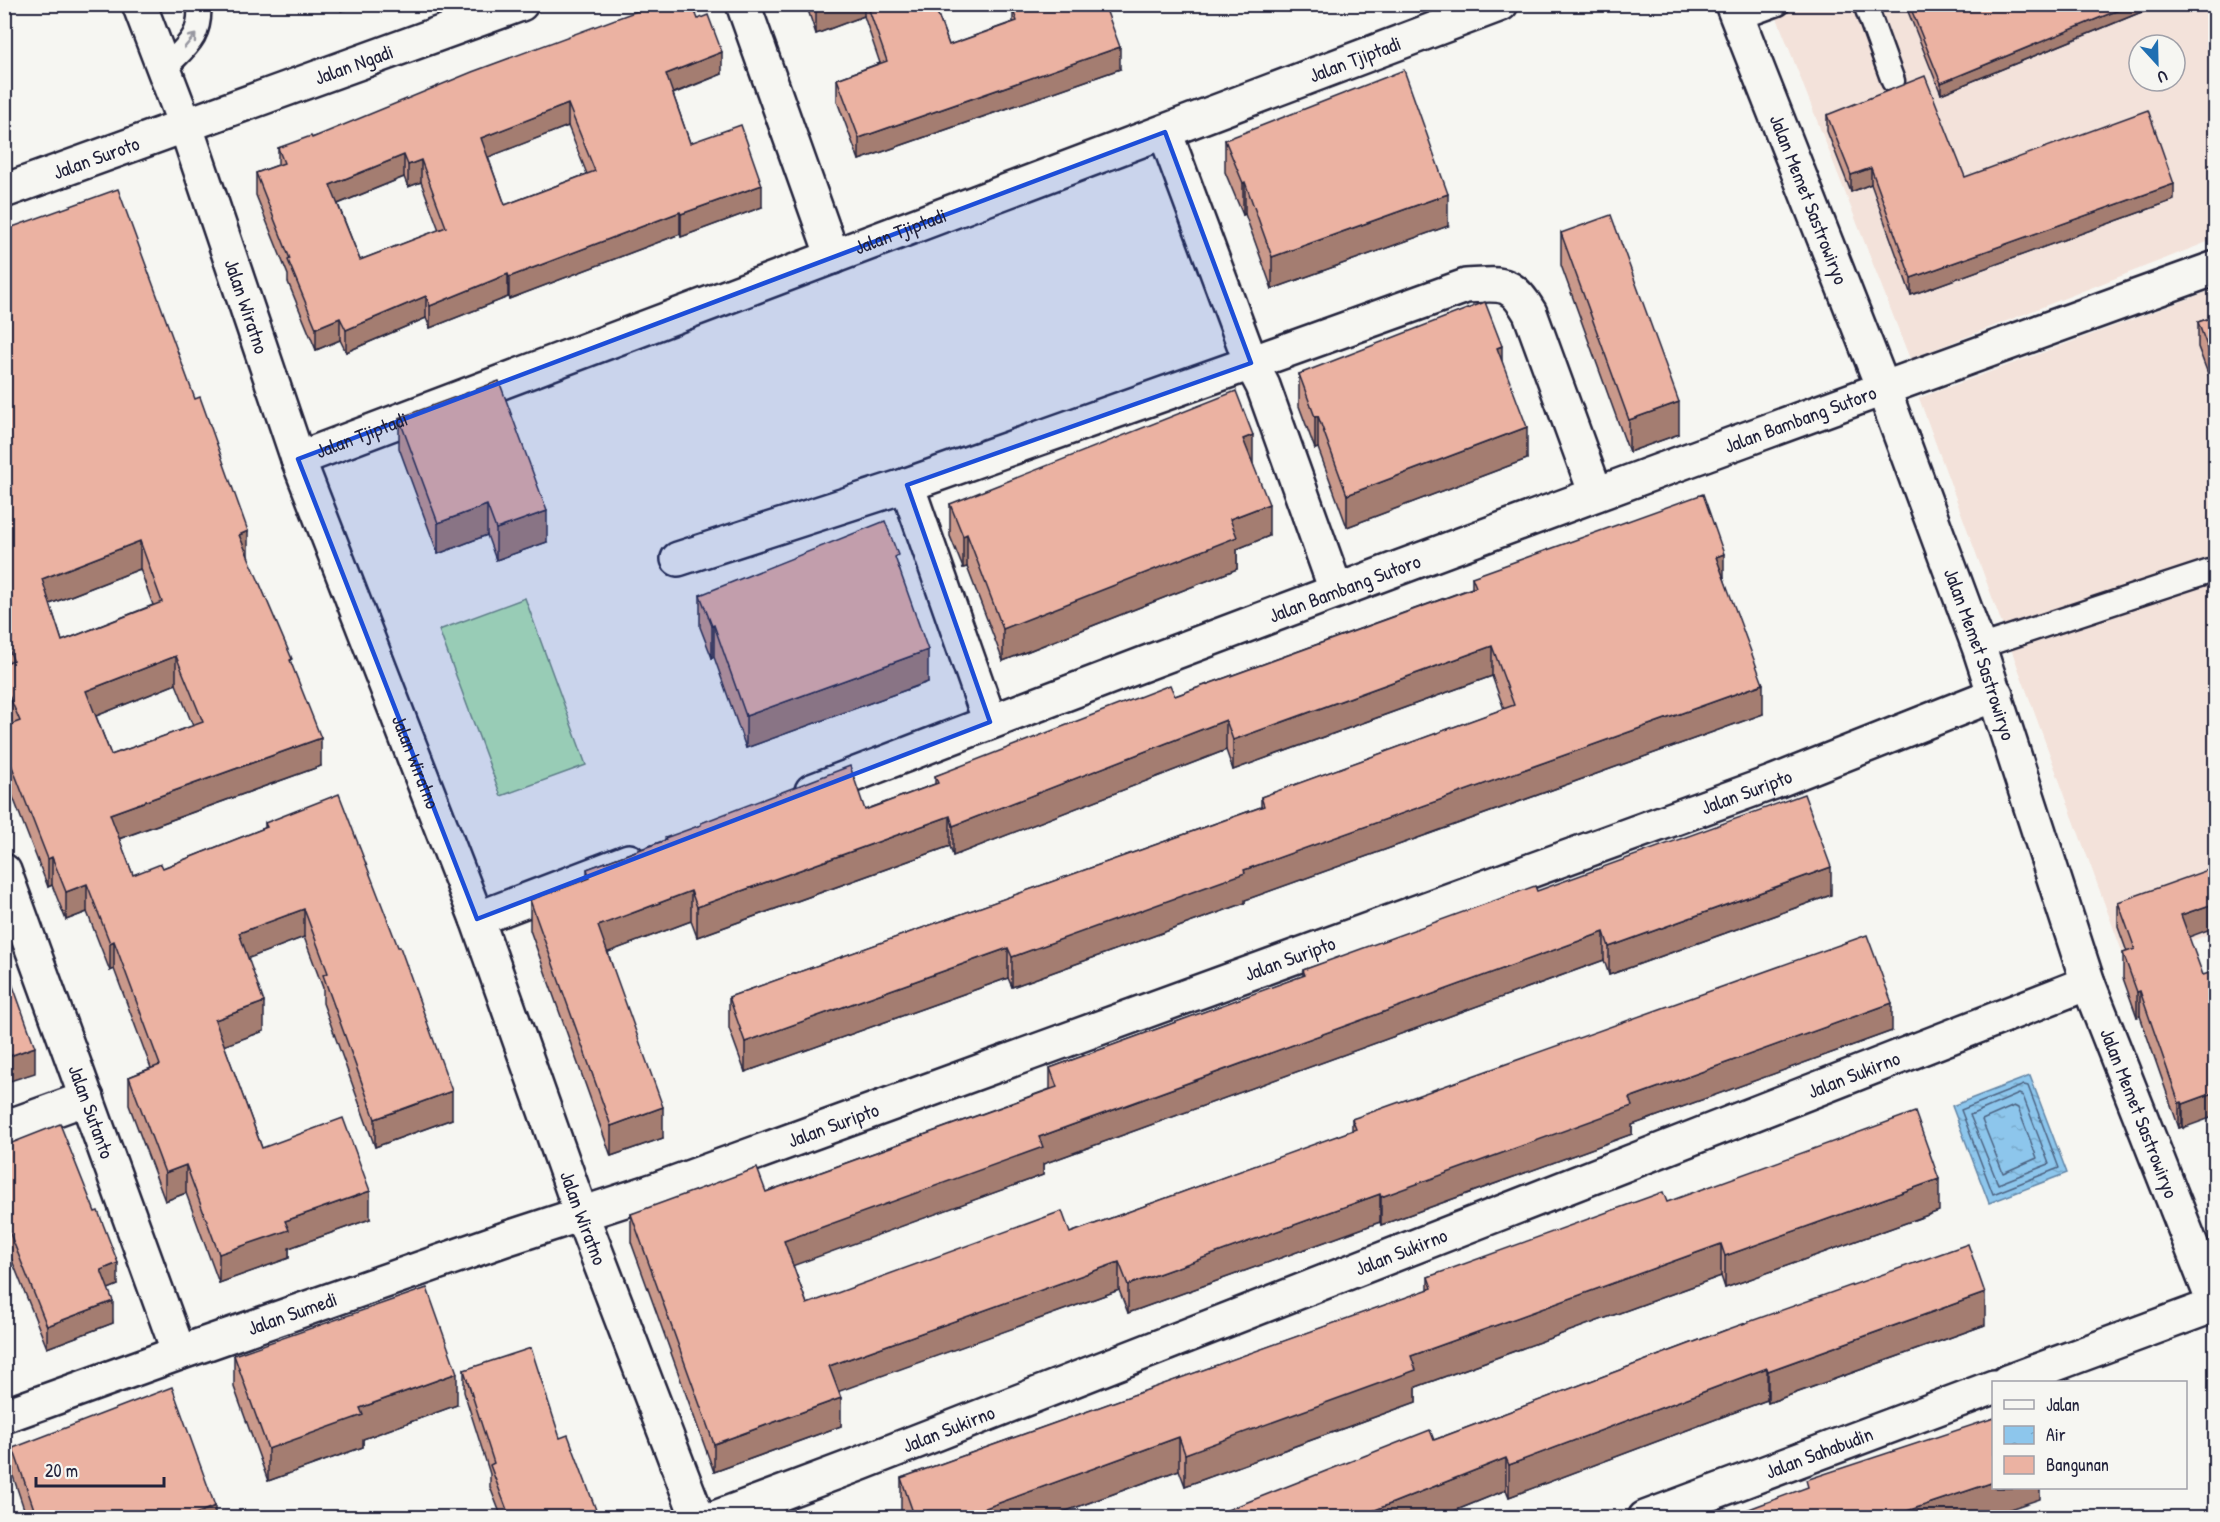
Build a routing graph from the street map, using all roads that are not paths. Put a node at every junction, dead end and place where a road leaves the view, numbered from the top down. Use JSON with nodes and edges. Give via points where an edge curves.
{"nodes":[{"id":1,"x":139,"y":4,"type":"edge"},
{"id":2,"x":199,"y":4,"type":"edge"},
{"id":3,"x":522,"y":4,"type":"edge"},
{"id":4,"x":743,"y":4,"type":"edge"},
{"id":5,"x":1501,"y":4,"type":"edge"},
{"id":6,"x":1778,"y":4,"type":"edge"},
{"id":7,"x":1865,"y":4,"type":"edge"},
{"id":8,"x":1735,"y":12,"type":"edge"},
{"id":9,"x":164,"y":69,"type":"junction"},
{"id":10,"x":1893,"y":81,"type":"dead end"},
{"id":11,"x":186,"y":127,"type":"junction"},
{"id":12,"x":1165,"y":132,"type":"junction"},
{"id":13,"x":4,"y":191,"type":"edge"},
{"id":14,"x":833,"y":257,"type":"junction"},
{"id":15,"x":2216,"y":268,"type":"edge"},
{"id":16,"x":1251,"y":363,"type":"junction"},
{"id":17,"x":1883,"y":388,"type":"junction"},
{"id":18,"x":298,"y":459,"type":"junction"},
{"id":19,"x":907,"y":484,"type":"junction"},
{"id":20,"x":1596,"y":494,"type":"junction"},
{"id":21,"x":678,"y":559,"type":"dead end"},
{"id":22,"x":2216,"y":569,"type":"edge"},
{"id":23,"x":1336,"y":590,"type":"junction"},
{"id":24,"x":1979,"y":647,"type":"junction"},
{"id":25,"x":1996,"y":694,"type":"junction"},
{"id":26,"x":990,"y":722,"type":"junction"},
{"id":27,"x":780,"y":803,"type":"edge"},
{"id":28,"x":659,"y":850,"type":"edge"},
{"id":29,"x":4,"y":871,"type":"edge"},
{"id":30,"x":477,"y":919,"type":"junction"},
{"id":31,"x":2088,"y":983,"type":"junction"},
{"id":32,"x":87,"y":1098,"type":"junction"},
{"id":33,"x":4,"y":1128,"type":"edge"},
{"id":34,"x":581,"y":1213,"type":"junction"},
{"id":35,"x":2215,"y":1306,"type":"edge"},
{"id":36,"x":179,"y":1353,"type":"junction"},
{"id":37,"x":2012,"y":1381,"type":"edge"},
{"id":38,"x":1992,"y":1388,"type":"edge"},
{"id":39,"x":4,"y":1416,"type":"edge"},
{"id":40,"x":698,"y":1518,"type":"edge"},
{"id":41,"x":715,"y":1518,"type":"edge"},
{"id":42,"x":1645,"y":1518,"type":"edge"}],
"edges":[{"from":1,"to":9,"type":"street","name":"Jalan Wiratno"},
{"from":9,"to":2,"type":"lane","one_way":true,"via":[[196,35]]},
{"from":3,"to":11,"type":"street","name":"Jalan Ngadi"},
{"from":4,"to":14,"type":"street"},
{"from":5,"to":12,"type":"street","name":"Jalan Tjiptadi"},
{"from":6,"to":8,"type":"lane"},
{"from":7,"to":10,"type":"lane"},
{"from":8,"to":17,"type":"street","name":"Jalan Memet Sastrowiryo"},
{"from":9,"to":11,"type":"street","name":"Jalan Wiratno"},
{"from":11,"to":13,"type":"street","name":"Jalan Suroto"},
{"from":11,"to":18,"type":"street","name":"Jalan Wiratno"},
{"from":12,"to":14,"type":"street","name":"Jalan Tjiptadi"},
{"from":12,"to":16,"type":"street"},
{"from":14,"to":18,"type":"street","name":"Jalan Tjiptadi"},
{"from":15,"to":17,"type":"street","name":"Jalan Bambang Sutoro"},
{"from":16,"to":19,"type":"street"},
{"from":16,"to":20,"type":"street","via":[[1466,286],[1500,284],[1519,293],[1530,313]]},
{"from":16,"to":23,"type":"street","via":[[1263,386]]},
{"from":17,"to":20,"type":"street","name":"Jalan Bambang Sutoro"},
{"from":17,"to":24,"type":"street","name":"Jalan Memet Sastrowiryo"},
{"from":18,"to":30,"type":"street","name":"Jalan Wiratno"},
{"from":19,"to":21,"type":"street"},
{"from":19,"to":26,"type":"street"},
{"from":20,"to":23,"type":"street","name":"Jalan Bambang Sutoro"},
{"from":22,"to":24,"type":"lane"},
{"from":23,"to":26,"type":"street","name":"Jalan Bambang Sutoro"},
{"from":24,"to":25,"type":"street","name":"Jalan Memet Sastrowiryo"},
{"from":25,"to":31,"type":"street","name":"Jalan Memet Sastrowiryo"},
{"from":25,"to":34,"type":"street","name":"Jalan Suripto","via":[[1774,782],[652,1191]]},
{"from":26,"to":27,"type":"street","name":"Jalan Bambang Sutoro"},
{"from":28,"to":30,"type":"street"},
{"from":29,"to":32,"type":"street","name":"Jalan Sutanto"},
{"from":30,"to":34,"type":"street","name":"Jalan Wiratno"},
{"from":31,"to":35,"type":"street","name":"Jalan Memet Sastrowiryo"},
{"from":31,"to":41,"type":"street","name":"Jalan Sukirno"},
{"from":32,"to":33,"type":"street"},
{"from":32,"to":36,"type":"street","name":"Jalan Sutanto"},
{"from":34,"to":36,"type":"street","name":"Jalan Sumedi"},
{"from":34,"to":40,"type":"street","name":"Jalan Wiratno"},
{"from":35,"to":37,"type":"street"},
{"from":36,"to":39,"type":"street","name":"Jalan Sumedi"},
{"from":38,"to":42,"type":"street","name":"Jalan Sahabudin"}]}
